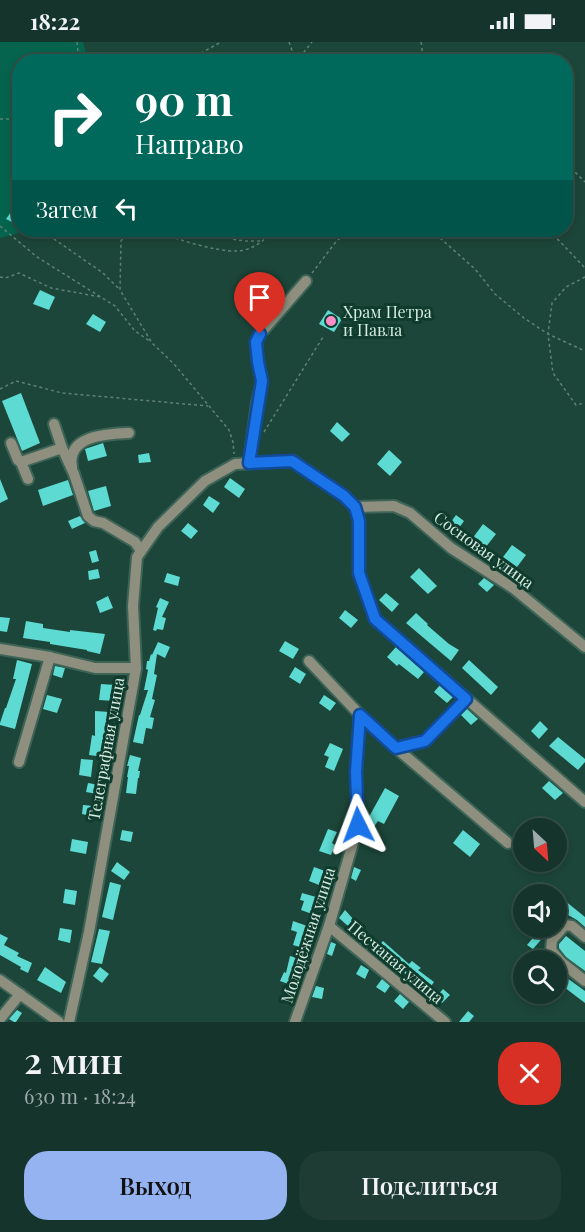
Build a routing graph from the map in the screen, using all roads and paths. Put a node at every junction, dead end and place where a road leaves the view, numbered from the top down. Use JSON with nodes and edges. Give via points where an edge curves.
{"nodes":[{"id":1,"x":221,"y":42,"type":"edge"},
{"id":2,"x":312,"y":42,"type":"edge"},
{"id":3,"x":199,"y":54,"type":"edge"},
{"id":4,"x":302,"y":54,"type":"edge"},
{"id":5,"x":573,"y":171,"type":"edge"},
{"id":6,"x":585,"y":182,"type":"edge"},
{"id":7,"x":0,"y":226,"type":"edge"},
{"id":8,"x":12,"y":236,"type":"edge"},
{"id":9,"x":13,"y":237,"type":"edge"},
{"id":10,"x":51,"y":237,"type":"edge"},
{"id":11,"x":124,"y":237,"type":"edge"},
{"id":12,"x":175,"y":237,"type":"edge"},
{"id":13,"x":228,"y":237,"type":"edge"},
{"id":14,"x":266,"y":237,"type":"edge"},
{"id":15,"x":341,"y":237,"type":"edge"},
{"id":16,"x":438,"y":237,"type":"edge"},
{"id":17,"x":556,"y":237,"type":"edge"},
{"id":18,"x":262,"y":241,"type":"junction"},
{"id":19,"x":585,"y":268,"type":"edge"},
{"id":20,"x":0,"y":277,"type":"edge"},
{"id":21,"x":585,"y":277,"type":"edge"},
{"id":22,"x":306,"y":281,"type":"joint"},
{"id":23,"x":120,"y":290,"type":"junction"},
{"id":24,"x":102,"y":297,"type":"junction"},
{"id":25,"x":548,"y":334,"type":"junction"},
{"id":26,"x":323,"y":337,"type":"dead end"},
{"id":27,"x":152,"y":343,"type":"junction"},
{"id":28,"x":585,"y":351,"type":"edge"},
{"id":29,"x":0,"y":389,"type":"edge"},
{"id":30,"x":585,"y":403,"type":"edge"},
{"id":31,"x":210,"y":406,"type":"junction"},
{"id":32,"x":54,"y":424,"type":"dead end"},
{"id":33,"x":264,"y":432,"type":"dead end"},
{"id":34,"x":129,"y":433,"type":"dead end"},
{"id":35,"x":11,"y":443,"type":"dead end"},
{"id":36,"x":62,"y":448,"type":"junction"},
{"id":37,"x":21,"y":462,"type":"junction"},
{"id":38,"x":249,"y":463,"type":"junction"},
{"id":39,"x":235,"y":464,"type":"junction"},
{"id":40,"x":74,"y":474,"type":"junction"},
{"id":41,"x":28,"y":479,"type":"dead end"},
{"id":42,"x":355,"y":507,"type":"junction"},
{"id":43,"x":141,"y":551,"type":"junction"},
{"id":44,"x":585,"y":647,"type":"edge"},
{"id":45,"x":0,"y":649,"type":"edge"},
{"id":46,"x":50,"y":657,"type":"junction"},
{"id":47,"x":309,"y":661,"type":"dead end"},
{"id":48,"x":136,"y":668,"type":"junction"},
{"id":49,"x":466,"y":699,"type":"junction"},
{"id":50,"x":360,"y":715,"type":"junction"},
{"id":51,"x":396,"y":748,"type":"junction"},
{"id":52,"x":19,"y":762,"type":"dead end"},
{"id":53,"x":585,"y":802,"type":"edge"},
{"id":54,"x":508,"y":843,"type":"dead end"},
{"id":55,"x":329,"y":926,"type":"junction"},
{"id":56,"x":585,"y":937,"type":"edge"},
{"id":57,"x":0,"y":980,"type":"edge"},
{"id":58,"x":585,"y":981,"type":"edge"},
{"id":59,"x":20,"y":994,"type":"junction"},
{"id":60,"x":0,"y":1019,"type":"edge"},
{"id":61,"x":59,"y":1022,"type":"edge"},
{"id":62,"x":69,"y":1022,"type":"edge"},
{"id":63,"x":295,"y":1022,"type":"edge"},
{"id":64,"x":445,"y":1022,"type":"edge"}],
"edges":[{"from":1,"to":3,"type":"path"},
{"from":2,"to":4,"type":"path"},
{"from":5,"to":6,"type":"path"},
{"from":7,"to":8,"type":"path"},
{"from":9,"to":24,"type":"path","via":[[37,257]]},
{"from":10,"to":23,"type":"path","via":[[103,273]]},
{"from":11,"to":23,"type":"path"},
{"from":12,"to":18,"type":"path","via":[[239,252]]},
{"from":13,"to":18,"type":"path"},
{"from":14,"to":18,"type":"path"},
{"from":15,"to":22,"type":"path"},
{"from":16,"to":25,"type":"path","via":[[475,269],[495,294]]},
{"from":17,"to":19,"type":"path"},
{"from":20,"to":24,"type":"path","via":[[19,273],[51,288]]},
{"from":21,"to":25,"type":"path","via":[[566,287],[552,303]]},
{"from":22,"to":38,"type":"street","via":[[256,342],[262,381]]},
{"from":23,"to":27,"type":"path"},
{"from":24,"to":27,"type":"path"},
{"from":25,"to":28,"type":"path"},
{"from":25,"to":30,"type":"path","via":[[553,373],[576,405]]},
{"from":26,"to":33,"type":"path"},
{"from":27,"to":31,"type":"path"},
{"from":29,"to":31,"type":"path","via":[[16,381],[62,393]]},
{"from":31,"to":39,"type":"path","via":[[229,430]]},
{"from":32,"to":36,"type":"street"},
{"from":34,"to":40,"type":"street","via":[[81,442],[71,459]]},
{"from":35,"to":37,"type":"street"},
{"from":36,"to":37,"type":"street"},
{"from":36,"to":40,"type":"street"},
{"from":37,"to":41,"type":"street"},
{"from":38,"to":39,"type":"street"},
{"from":38,"to":42,"type":"street","via":[[292,461]]},
{"from":39,"to":43,"type":"street","name":"Телеграфная улица","via":[[205,481],[158,526]]},
{"from":40,"to":43,"type":"street","via":[[88,516],[135,542]]},
{"from":42,"to":44,"type":"street","name":"Сосновая улица","via":[[393,506],[410,513],[451,548],[513,588]]},
{"from":42,"to":49,"type":"street","via":[[359,521],[359,573],[375,619]]},
{"from":43,"to":48,"type":"street","name":"Телеграфная улица","via":[[137,557],[133,606]]},
{"from":45,"to":46,"type":"street"},
{"from":46,"to":48,"type":"street","via":[[95,668]]},
{"from":46,"to":52,"type":"street"},
{"from":47,"to":50,"type":"street"},
{"from":48,"to":62,"type":"street","name":"Телеграфная улица"},
{"from":49,"to":51,"type":"street","via":[[425,741]]},
{"from":49,"to":53,"type":"street"},
{"from":50,"to":51,"type":"street"},
{"from":50,"to":55,"type":"street","name":"Молодёжная улица","via":[[358,825]]},
{"from":51,"to":54,"type":"street"},
{"from":55,"to":63,"type":"street","name":"Молодёжная улица"},
{"from":55,"to":64,"type":"street","name":"Песчаная улица"},
{"from":56,"to":58,"type":"street","via":[[565,925],[552,940],[551,950]]},
{"from":57,"to":59,"type":"street"},
{"from":59,"to":60,"type":"street"},
{"from":59,"to":61,"type":"street"}]}
